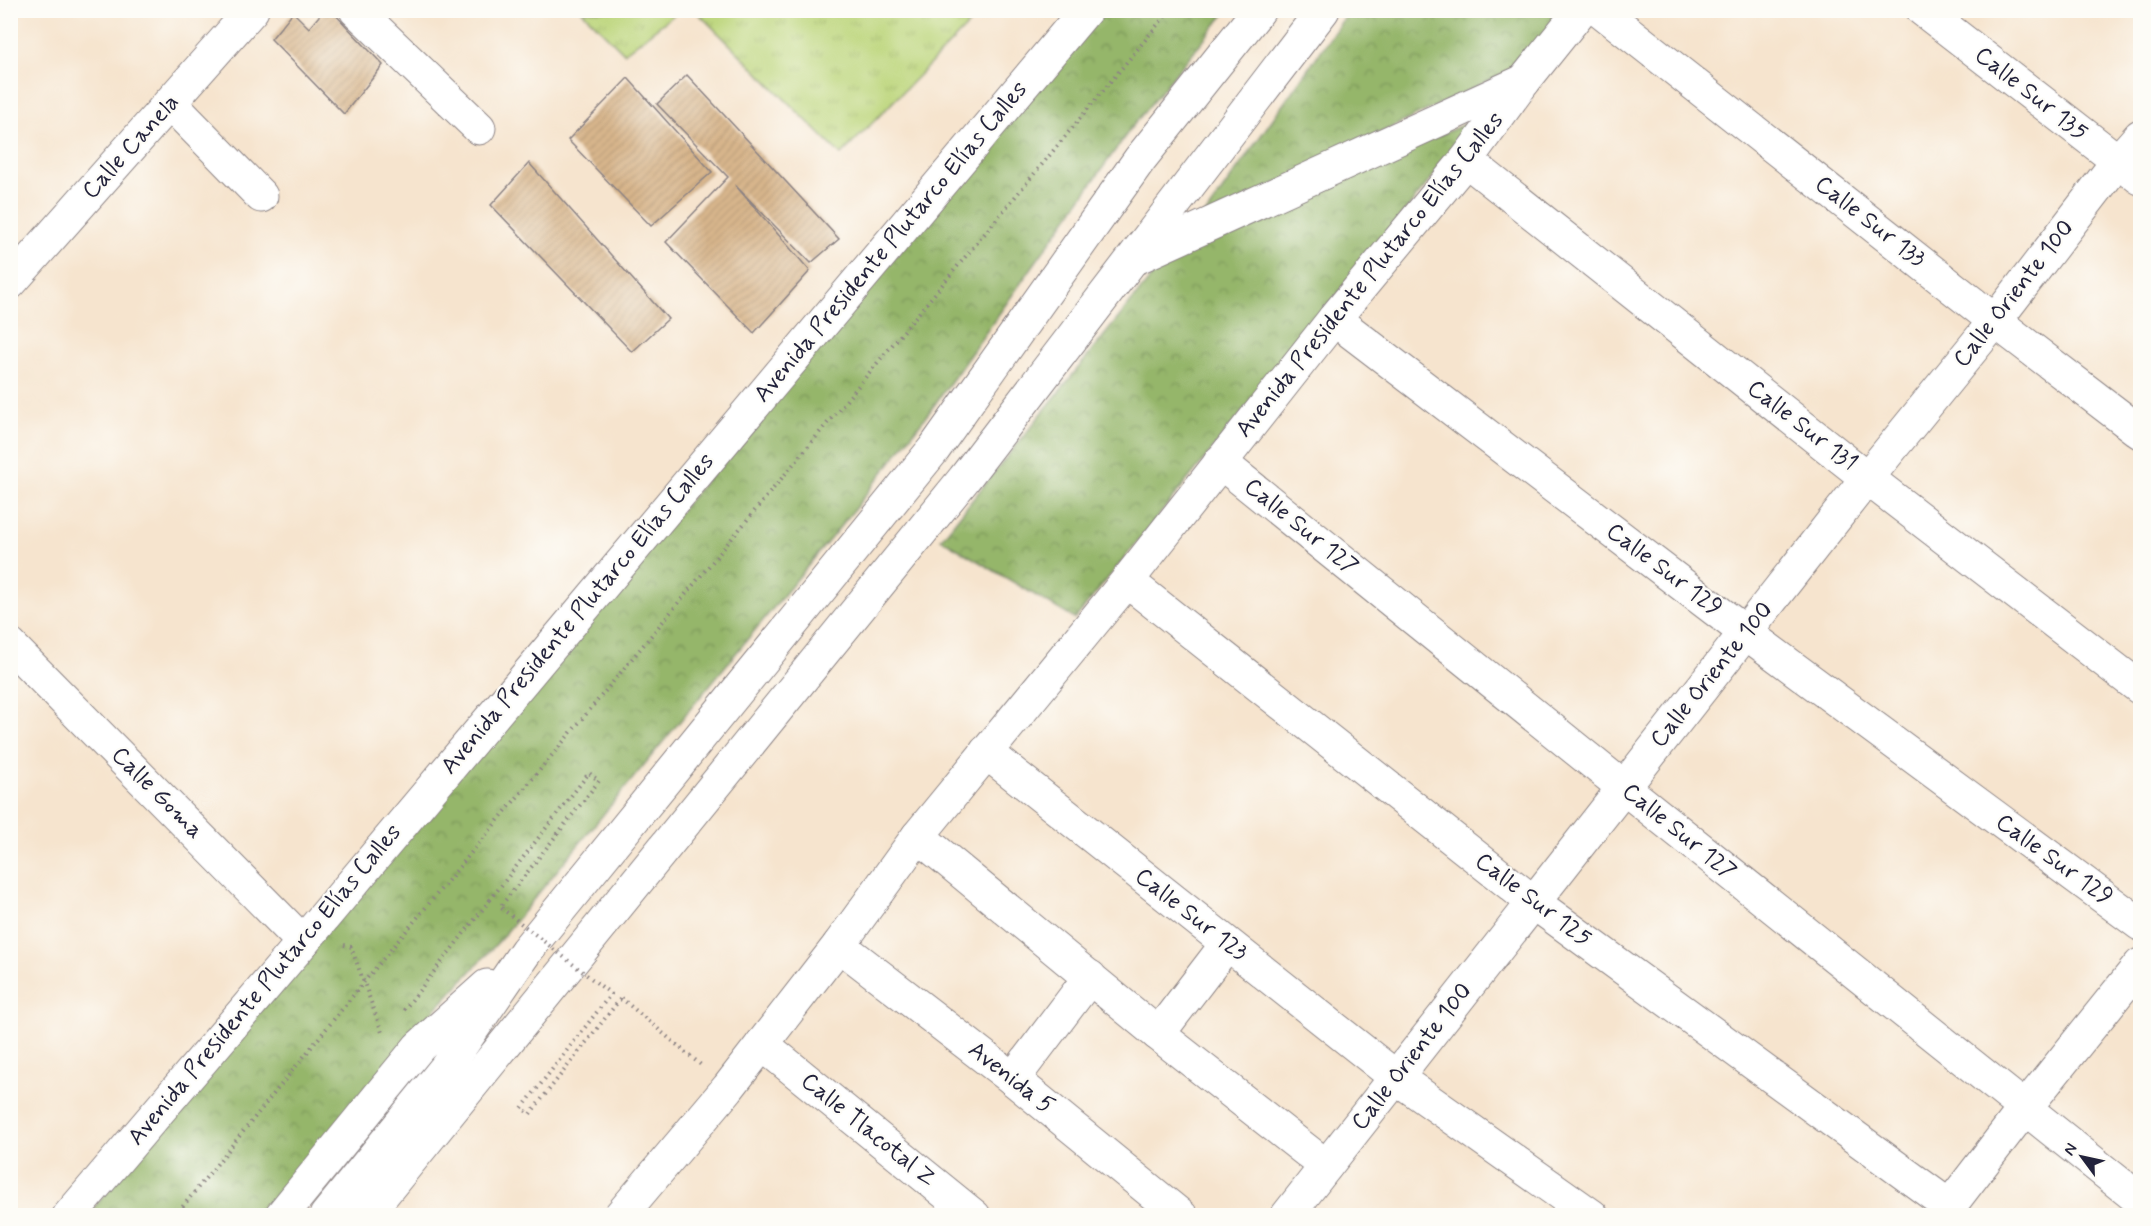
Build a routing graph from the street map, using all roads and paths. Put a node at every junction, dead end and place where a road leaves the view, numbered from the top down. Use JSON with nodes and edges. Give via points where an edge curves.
{"nodes":[{"id":1,"x":252,"y":10,"type":"edge"},
{"id":2,"x":356,"y":10,"type":"edge"},
{"id":3,"x":1086,"y":10,"type":"edge"},
{"id":4,"x":1170,"y":10,"type":"edge"},
{"id":5,"x":1259,"y":10,"type":"edge"},
{"id":6,"x":1323,"y":10,"type":"edge"},
{"id":7,"x":1581,"y":10,"type":"edge"},
{"id":8,"x":1600,"y":10,"type":"edge"},
{"id":9,"x":1923,"y":10,"type":"edge"},
{"id":10,"x":1524,"y":81,"type":"junction"},
{"id":11,"x":170,"y":103,"type":"junction"},
{"id":12,"x":479,"y":128,"type":"dead end"},
{"id":13,"x":2140,"y":136,"type":"edge"},
{"id":14,"x":1466,"y":160,"type":"junction"},
{"id":15,"x":2129,"y":169,"type":"edge"},
{"id":16,"x":261,"y":196,"type":"dead end"},
{"id":17,"x":1133,"y":260,"type":"junction"},
{"id":18,"x":10,"y":283,"type":"edge"},
{"id":19,"x":1335,"y":319,"type":"junction"},
{"id":20,"x":1995,"y":321,"type":"junction"},
{"id":21,"x":2140,"y":432,"type":"edge"},
{"id":22,"x":1220,"y":462,"type":"junction"},
{"id":23,"x":1867,"y":477,"type":"junction"},
{"id":24,"x":1127,"y":581,"type":"junction"},
{"id":25,"x":1746,"y":633,"type":"junction"},
{"id":26,"x":10,"y":645,"type":"edge"},
{"id":27,"x":2140,"y":688,"type":"edge"},
{"id":28,"x":986,"y":752,"type":"junction"},
{"id":29,"x":1623,"y":787,"type":"junction"},
{"id":30,"x":918,"y":836,"type":"junction"},
{"id":31,"x":1533,"y":902,"type":"junction"},
{"id":32,"x":2140,"y":924,"type":"edge"},
{"id":33,"x":306,"y":938,"type":"junction"},
{"id":34,"x":1227,"y":944,"type":"junction"},
{"id":35,"x":839,"y":945,"type":"junction"},
{"id":36,"x":526,"y":951,"type":"junction"},
{"id":37,"x":2140,"y":965,"type":"edge"},
{"id":38,"x":1089,"y":977,"type":"junction"},
{"id":39,"x":364,"y":981,"type":"junction"},
{"id":40,"x":398,"y":1018,"type":"dead end"},
{"id":41,"x":391,"y":1027,"type":"dead end"},
{"id":42,"x":1158,"y":1034,"type":"junction"},
{"id":43,"x":762,"y":1044,"type":"junction"},
{"id":44,"x":1396,"y":1078,"type":"junction"},
{"id":45,"x":1013,"y":1079,"type":"junction"},
{"id":46,"x":728,"y":1088,"type":"junction"},
{"id":47,"x":2025,"y":1108,"type":"junction"},
{"id":48,"x":1326,"y":1166,"type":"junction"},
{"id":49,"x":2140,"y":1200,"type":"edge"},
{"id":50,"x":633,"y":1211,"type":"edge"},
{"id":51,"x":1945,"y":1211,"type":"edge"},
{"id":52,"x":69,"y":1215,"type":"edge"},
{"id":53,"x":175,"y":1215,"type":"edge"},
{"id":54,"x":281,"y":1215,"type":"edge"},
{"id":55,"x":326,"y":1215,"type":"edge"},
{"id":56,"x":365,"y":1215,"type":"edge"},
{"id":57,"x":974,"y":1215,"type":"edge"},
{"id":58,"x":1181,"y":1215,"type":"edge"},
{"id":59,"x":1287,"y":1215,"type":"edge"},
{"id":60,"x":1592,"y":1215,"type":"edge"}],
"edges":[{"from":1,"to":11,"type":"street","name":"Calle Canela"},
{"from":2,"to":12,"type":"street"},
{"from":3,"to":33,"type":"street","name":"Avenida Presidente Plutarco Elías Calles"},
{"from":4,"to":39,"type":"path"},
{"from":5,"to":36,"type":"street","via":[[1140,159],[933,449]]},
{"from":6,"to":17,"type":"street"},
{"from":7,"to":10,"type":"street","name":"Avenida Presidente Plutarco Elías Calles"},
{"from":8,"to":20,"type":"street","name":"Calle Sur 133"},
{"from":9,"to":15,"type":"street","name":"Calle Sur 135"},
{"from":10,"to":14,"type":"street","name":"Avenida Presidente Plutarco Elías Calles"},
{"from":10,"to":17,"type":"street"},
{"from":11,"to":16,"type":"street"},
{"from":11,"to":18,"type":"street","name":"Calle Canela"},
{"from":13,"to":15,"type":"street","name":"Calle Oriente 100"},
{"from":14,"to":19,"type":"street","name":"Avenida Presidente Plutarco Elías Calles"},
{"from":14,"to":23,"type":"street","name":"Calle Sur 131"},
{"from":15,"to":20,"type":"street","name":"Calle Oriente 100"},
{"from":17,"to":56,"type":"street","via":[[964,479]]},
{"from":19,"to":22,"type":"street","name":"Avenida Presidente Plutarco Elías Calles"},
{"from":19,"to":25,"type":"street","name":"Calle Sur 129"},
{"from":20,"to":21,"type":"street","name":"Calle Sur 133"},
{"from":20,"to":23,"type":"street","name":"Calle Oriente 100"},
{"from":22,"to":24,"type":"street","name":"Avenida Presidente Plutarco Elías Calles"},
{"from":22,"to":29,"type":"street","name":"Calle Sur 127"},
{"from":23,"to":25,"type":"street","name":"Calle Oriente 100"},
{"from":23,"to":27,"type":"street","name":"Calle Sur 131"},
{"from":24,"to":28,"type":"street","name":"Avenida Presidente Plutarco Elías Calles"},
{"from":24,"to":31,"type":"street","name":"Calle Sur 125"},
{"from":25,"to":29,"type":"street","name":"Calle Oriente 100"},
{"from":25,"to":32,"type":"street","name":"Calle Sur 129"},
{"from":26,"to":33,"type":"street","name":"Calle Goma"},
{"from":28,"to":30,"type":"street","name":"Avenida Presidente Plutarco Elías Calles"},
{"from":28,"to":34,"type":"street","name":"Calle Sur 123"},
{"from":29,"to":31,"type":"street","name":"Calle Oriente 100"},
{"from":29,"to":47,"type":"street","name":"Calle Sur 127"},
{"from":30,"to":35,"type":"street","name":"Avenida Presidente Plutarco Elías Calles"},
{"from":30,"to":38,"type":"street"},
{"from":31,"to":44,"type":"street","name":"Calle Oriente 100"},
{"from":31,"to":51,"type":"street","name":"Calle Sur 125"},
{"from":33,"to":39,"type":"path","via":[[351,947]]},
{"from":33,"to":52,"type":"street","name":"Avenida Presidente Plutarco Elías Calles"},
{"from":34,"to":42,"type":"street"},
{"from":34,"to":44,"type":"street","name":"Calle Sur 123"},
{"from":35,"to":43,"type":"street","name":"Avenida Presidente Plutarco Elías Calles"},
{"from":35,"to":45,"type":"street","name":"Avenida 5"},
{"from":36,"to":54,"type":"street","via":[[419,1047]]},
{"from":36,"to":55,"type":"street","via":[[446,1069]]},
{"from":37,"to":47,"type":"street"},
{"from":38,"to":42,"type":"street"},
{"from":38,"to":45,"type":"street"},
{"from":39,"to":41,"type":"path","via":[[384,1036]]},
{"from":39,"to":53,"type":"path"},
{"from":40,"to":46,"type":"path","bridge":true,"via":[[589,773],[599,781],[500,907],[611,994],[522,1108],[530,1114],[621,998]]},
{"from":42,"to":48,"type":"street"},
{"from":43,"to":46,"type":"street","name":"Avenida Presidente Plutarco Elías Calles"},
{"from":43,"to":57,"type":"street","name":"Calle Tlacotal Z"},
{"from":44,"to":48,"type":"street","name":"Calle Oriente 100"},
{"from":44,"to":60,"type":"street","name":"Calle Sur 123"},
{"from":45,"to":58,"type":"street","name":"Avenida 5"},
{"from":46,"to":50,"type":"street","name":"Avenida Presidente Plutarco Elías Calles"},
{"from":47,"to":49,"type":"street","name":"Calle Sur 127"},
{"from":47,"to":51,"type":"street"},
{"from":48,"to":59,"type":"street","name":"Calle Oriente 100"}]}
